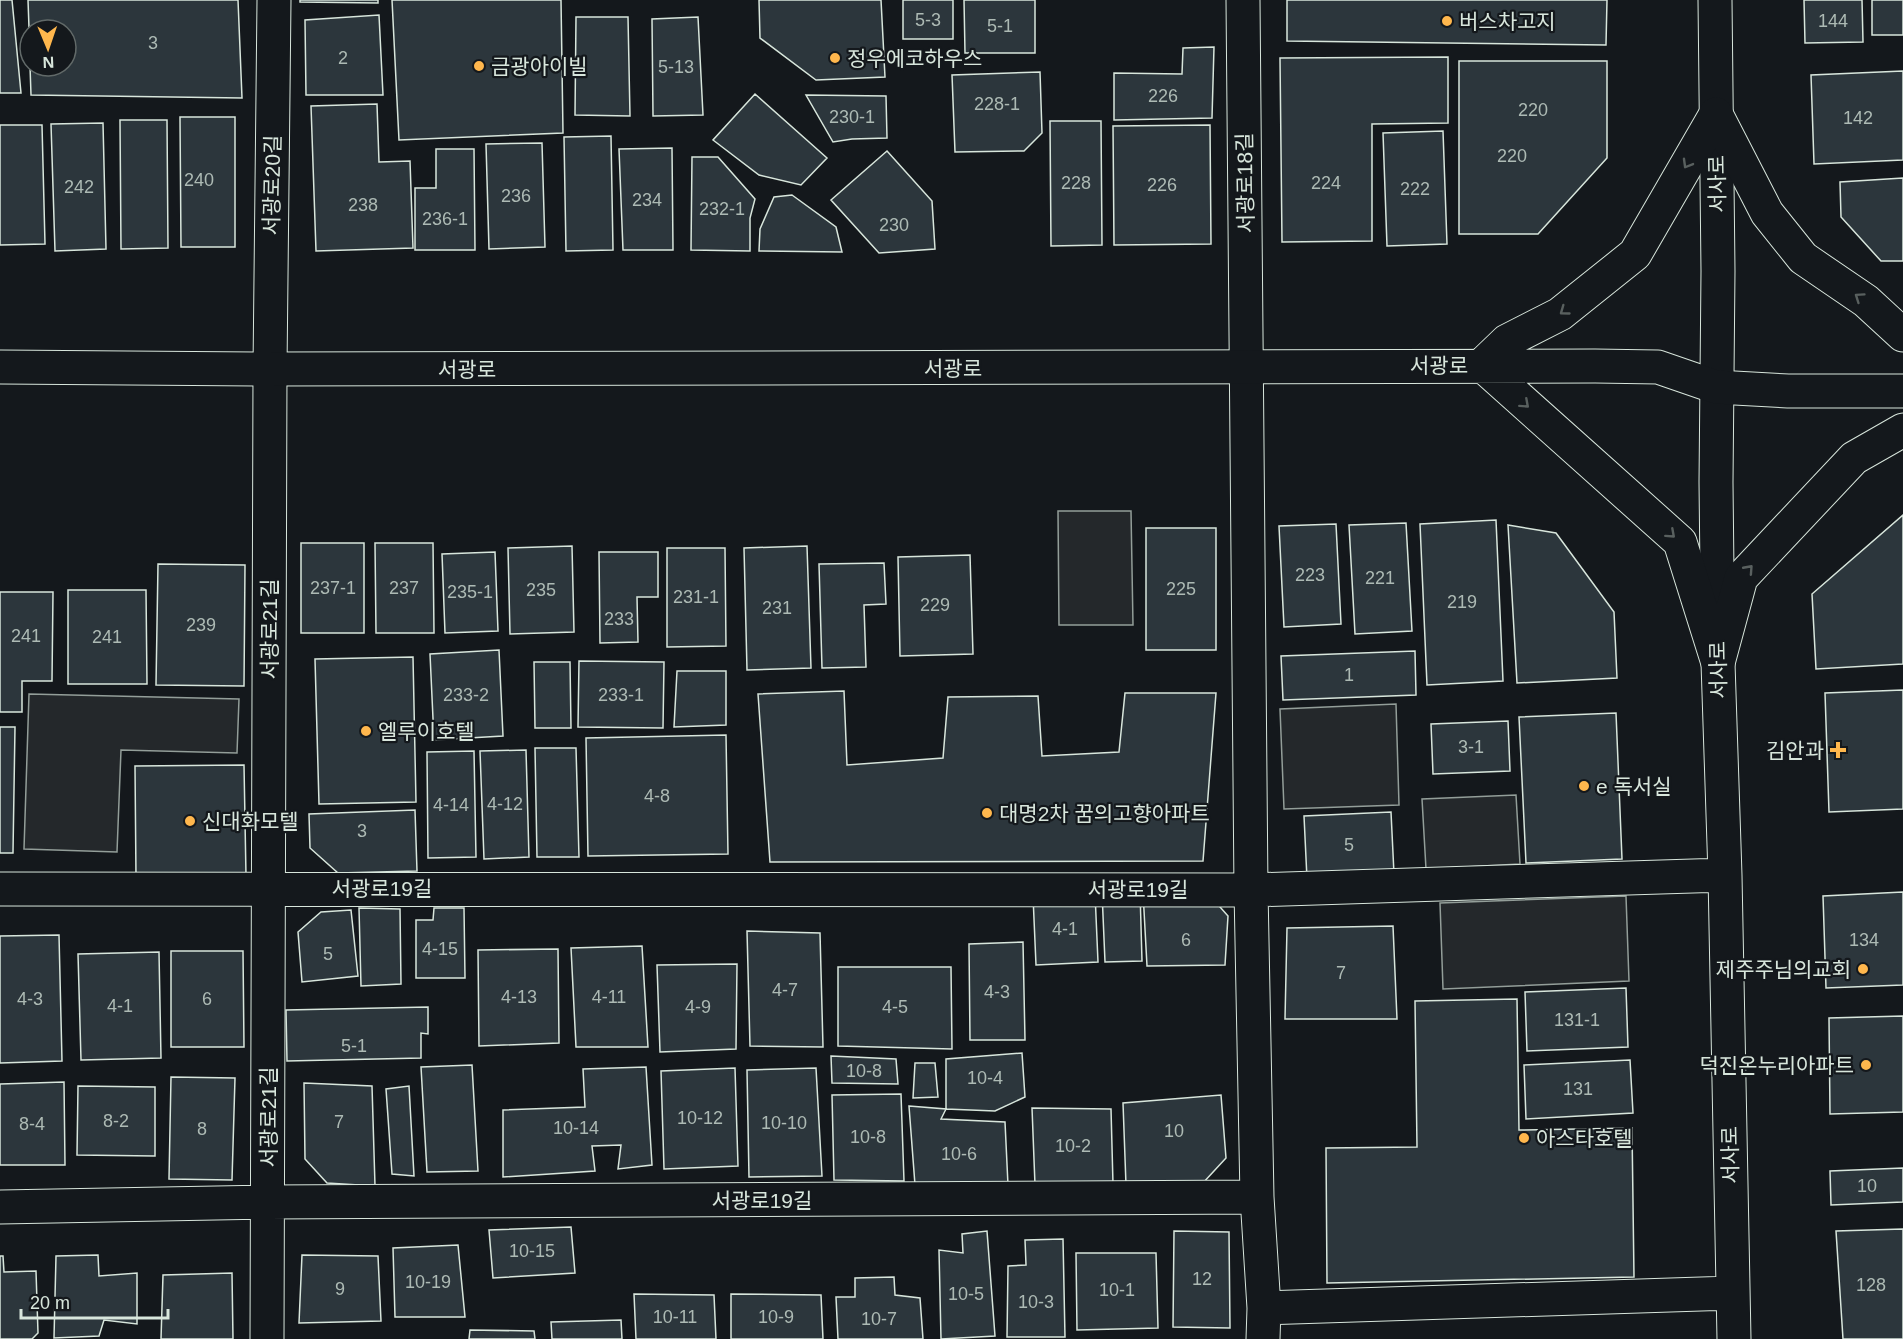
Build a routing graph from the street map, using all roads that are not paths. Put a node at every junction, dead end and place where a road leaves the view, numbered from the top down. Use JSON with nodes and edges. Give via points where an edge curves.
{"nodes":[{"id":1,"x":274,"y":0,"type":"edge"},
{"id":2,"x":1243,"y":0,"type":"edge"},
{"id":3,"x":1715,"y":0,"type":"edge"},
{"id":4,"x":1716,"y":114,"type":"junction"},
{"id":5,"x":1903,"y":335,"type":"edge"},
{"id":6,"x":1482,"y":365,"type":"junction"},
{"id":7,"x":0,"y":367,"type":"edge"},
{"id":8,"x":1248,"y":367,"type":"junction"},
{"id":9,"x":270,"y":369,"type":"junction"},
{"id":10,"x":1716,"y":387,"type":"junction"},
{"id":11,"x":1903,"y":391,"type":"edge"},
{"id":12,"x":1903,"y":430,"type":"edge"},
{"id":13,"x":1718,"y":663,"type":"junction"},
{"id":14,"x":1725,"y":875,"type":"junction"},
{"id":15,"x":268,"y":888,"type":"junction"},
{"id":16,"x":0,"y":889,"type":"edge"},
{"id":17,"x":1251,"y":890,"type":"junction"},
{"id":18,"x":1257,"y":1197,"type":"junction"},
{"id":19,"x":268,"y":1202,"type":"junction"},
{"id":20,"x":0,"y":1207,"type":"edge"},
{"id":21,"x":1732,"y":1293,"type":"junction"},
{"id":22,"x":1264,"y":1324,"type":"edge"},
{"id":23,"x":267,"y":1339,"type":"edge"},
{"id":24,"x":1734,"y":1339,"type":"edge"}],
"edges":[{"from":1,"to":9,"type":"street","name":"서광로20길"},
{"from":2,"to":8,"type":"street","name":"서광로18길"},
{"from":3,"to":4,"type":"street","name":"서사로"},
{"from":5,"to":4,"type":"street","one_way":true,"via":[[1866,301],[1803,258],[1767,213]]},
{"from":4,"to":6,"type":"street","one_way":true,"via":[[1635,254],[1560,314],[1507,341]]},
{"from":4,"to":10,"type":"street","name":"서사로"},
{"from":6,"to":8,"type":"street","name":"서광로"},
{"from":6,"to":10,"type":"street","name":"서광로","via":[[1658,367]]},
{"from":6,"to":13,"type":"street","one_way":true,"via":[[1680,542]]},
{"from":7,"to":9,"type":"street","name":"서광로"},
{"from":8,"to":9,"type":"street","name":"서광로"},
{"from":8,"to":17,"type":"street"},
{"from":9,"to":15,"type":"street","name":"서광로21길"},
{"from":10,"to":11,"type":"street","name":"서광로"},
{"from":10,"to":13,"type":"street","name":"서사로"},
{"from":13,"to":12,"type":"street","one_way":true,"via":[[1741,578],[1856,456]]},
{"from":13,"to":14,"type":"street","name":"서사로"},
{"from":14,"to":17,"type":"street","name":"서광로19길"},
{"from":14,"to":21,"type":"street","name":"서사로"},
{"from":15,"to":16,"type":"street"},
{"from":15,"to":17,"type":"street","name":"서광로19길"},
{"from":15,"to":19,"type":"street","name":"서광로21길"},
{"from":17,"to":18,"type":"street"},
{"from":18,"to":19,"type":"street","name":"서광로19길"},
{"from":18,"to":22,"type":"street"},
{"from":19,"to":20,"type":"street"},
{"from":19,"to":23,"type":"street","name":"서광로21길"},
{"from":21,"to":22,"type":"street"},
{"from":21,"to":24,"type":"street","name":"서사로"}]}
